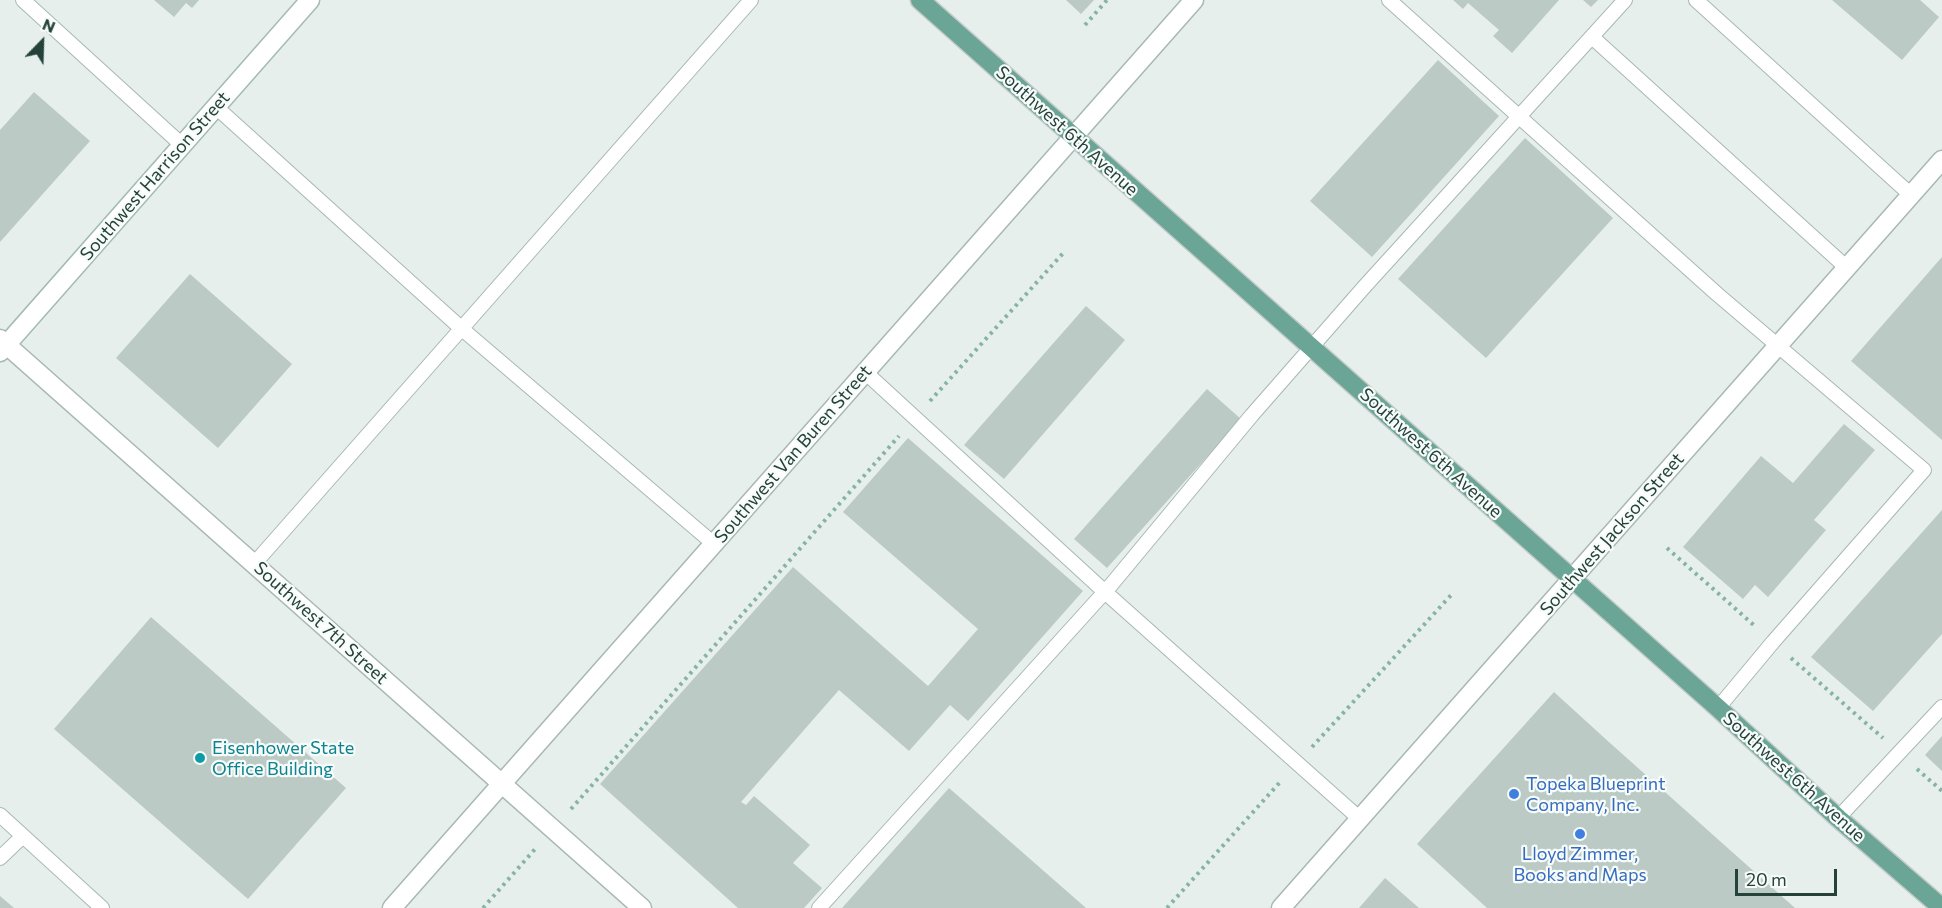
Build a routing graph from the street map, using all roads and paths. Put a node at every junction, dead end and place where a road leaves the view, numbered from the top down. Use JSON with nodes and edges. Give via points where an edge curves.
{"nodes":[{"id":1,"x":23,"y":0,"type":"edge"},
{"id":2,"x":310,"y":0,"type":"edge"},
{"id":3,"x":751,"y":0,"type":"edge"},
{"id":4,"x":920,"y":0,"type":"edge"},
{"id":5,"x":1107,"y":0,"type":"edge"},
{"id":6,"x":1194,"y":0,"type":"edge"},
{"id":7,"x":1389,"y":0,"type":"edge"},
{"id":8,"x":1625,"y":0,"type":"edge"},
{"id":9,"x":1696,"y":0,"type":"edge"},
{"id":10,"x":1085,"y":25,"type":"dead end"},
{"id":11,"x":1592,"y":37,"type":"junction"},
{"id":12,"x":216,"y":107,"type":"junction"},
{"id":13,"x":1519,"y":116,"type":"junction"},
{"id":14,"x":1073,"y":136,"type":"junction"},
{"id":15,"x":182,"y":145,"type":"junction"},
{"id":16,"x":1942,"y":160,"type":"edge"},
{"id":17,"x":1911,"y":195,"type":"junction"},
{"id":18,"x":1065,"y":251,"type":"dead end"},
{"id":19,"x":1847,"y":268,"type":"junction"},
{"id":20,"x":462,"y":329,"type":"junction"},
{"id":21,"x":2,"y":345,"type":"edge"},
{"id":22,"x":1779,"y":345,"type":"junction"},
{"id":23,"x":1311,"y":347,"type":"junction"},
{"id":24,"x":865,"y":372,"type":"junction"},
{"id":25,"x":914,"y":419,"type":"junction"},
{"id":26,"x":714,"y":544,"type":"junction"},
{"id":27,"x":1667,"y":548,"type":"dead end"},
{"id":28,"x":254,"y":564,"type":"junction"},
{"id":29,"x":1573,"y":579,"type":"junction"},
{"id":30,"x":1105,"y":592,"type":"junction"},
{"id":31,"x":1773,"y":642,"type":"junction"},
{"id":32,"x":1942,"y":707,"type":"edge"},
{"id":33,"x":1718,"y":708,"type":"junction"},
{"id":34,"x":1900,"y":754,"type":"junction"},
{"id":35,"x":502,"y":784,"type":"junction"},
{"id":36,"x":1942,"y":791,"type":"edge"},
{"id":37,"x":0,"y":815,"type":"edge"},
{"id":38,"x":1838,"y":818,"type":"junction"},
{"id":39,"x":1360,"y":819,"type":"junction"},
{"id":40,"x":553,"y":829,"type":"junction"},
{"id":41,"x":23,"y":836,"type":"junction"},
{"id":42,"x":0,"y":858,"type":"edge"},
{"id":43,"x":102,"y":908,"type":"edge"},
{"id":44,"x":392,"y":908,"type":"edge"},
{"id":45,"x":483,"y":908,"type":"edge"},
{"id":46,"x":642,"y":908,"type":"edge"},
{"id":47,"x":819,"y":908,"type":"edge"},
{"id":48,"x":1281,"y":908,"type":"edge"},
{"id":49,"x":1942,"y":908,"type":"edge"}],
"edges":[{"from":1,"to":15,"type":"lane"},
{"from":2,"to":12,"type":"street","name":"Southwest Harrison Street"},
{"from":3,"to":20,"type":"lane"},
{"from":4,"to":14,"type":"main road","name":"Southwest 6th Avenue"},
{"from":5,"to":10,"type":"path"},
{"from":6,"to":14,"type":"street","name":"Southwest Van Buren Street"},
{"from":7,"to":13,"type":"lane"},
{"from":8,"to":11,"type":"lane"},
{"from":9,"to":17,"type":"lane"},
{"from":11,"to":13,"type":"lane"},
{"from":11,"to":19,"type":"lane"},
{"from":12,"to":15,"type":"street","name":"Southwest Harrison Street"},
{"from":12,"to":20,"type":"lane"},
{"from":13,"to":22,"type":"lane"},
{"from":13,"to":23,"type":"lane"},
{"from":14,"to":23,"type":"main road","name":"Southwest 6th Avenue"},
{"from":14,"to":24,"type":"street","name":"Southwest Van Buren Street"},
{"from":15,"to":21,"type":"street","name":"Southwest Harrison Street"},
{"from":16,"to":17,"type":"street","name":"Southwest Jackson Street"},
{"from":17,"to":19,"type":"street","name":"Southwest Jackson Street"},
{"from":18,"to":25,"type":"path"},
{"from":19,"to":22,"type":"street","name":"Southwest Jackson Street"},
{"from":20,"to":26,"type":"lane"},
{"from":20,"to":28,"type":"lane"},
{"from":21,"to":28,"type":"street","name":"Southwest 7th Street"},
{"from":22,"to":29,"type":"street","name":"Southwest Jackson Street"},
{"from":22,"to":31,"type":"lane","via":[[1924,470]]},
{"from":23,"to":29,"type":"main road","name":"Southwest 6th Avenue"},
{"from":23,"to":30,"type":"lane"},
{"from":24,"to":25,"type":"lane"},
{"from":24,"to":26,"type":"street","name":"Southwest Van Buren Street"},
{"from":25,"to":30,"type":"lane"},
{"from":25,"to":40,"type":"path"},
{"from":26,"to":35,"type":"street","name":"Southwest Van Buren Street"},
{"from":27,"to":31,"type":"path"},
{"from":28,"to":35,"type":"street","name":"Southwest 7th Street"},
{"from":29,"to":33,"type":"main road","name":"Southwest 6th Avenue"},
{"from":29,"to":39,"type":"street","name":"Southwest Jackson Street"},
{"from":30,"to":39,"type":"lane"},
{"from":30,"to":47,"type":"lane"},
{"from":31,"to":33,"type":"lane"},
{"from":31,"to":34,"type":"path"},
{"from":32,"to":34,"type":"lane"},
{"from":33,"to":38,"type":"main road","name":"Southwest 6th Avenue"},
{"from":34,"to":36,"type":"path"},
{"from":34,"to":38,"type":"lane"},
{"from":35,"to":40,"type":"street","name":"Southwest 7th Street"},
{"from":35,"to":44,"type":"street","name":"Southwest Van Buren Street"},
{"from":37,"to":41,"type":"lane"},
{"from":38,"to":49,"type":"main road","name":"Southwest 6th Avenue"},
{"from":39,"to":48,"type":"street","name":"Southwest Jackson Street"},
{"from":40,"to":45,"type":"path"},
{"from":40,"to":46,"type":"street","name":"Southwest 7th Street"},
{"from":41,"to":42,"type":"lane"},
{"from":41,"to":43,"type":"lane"}]}
